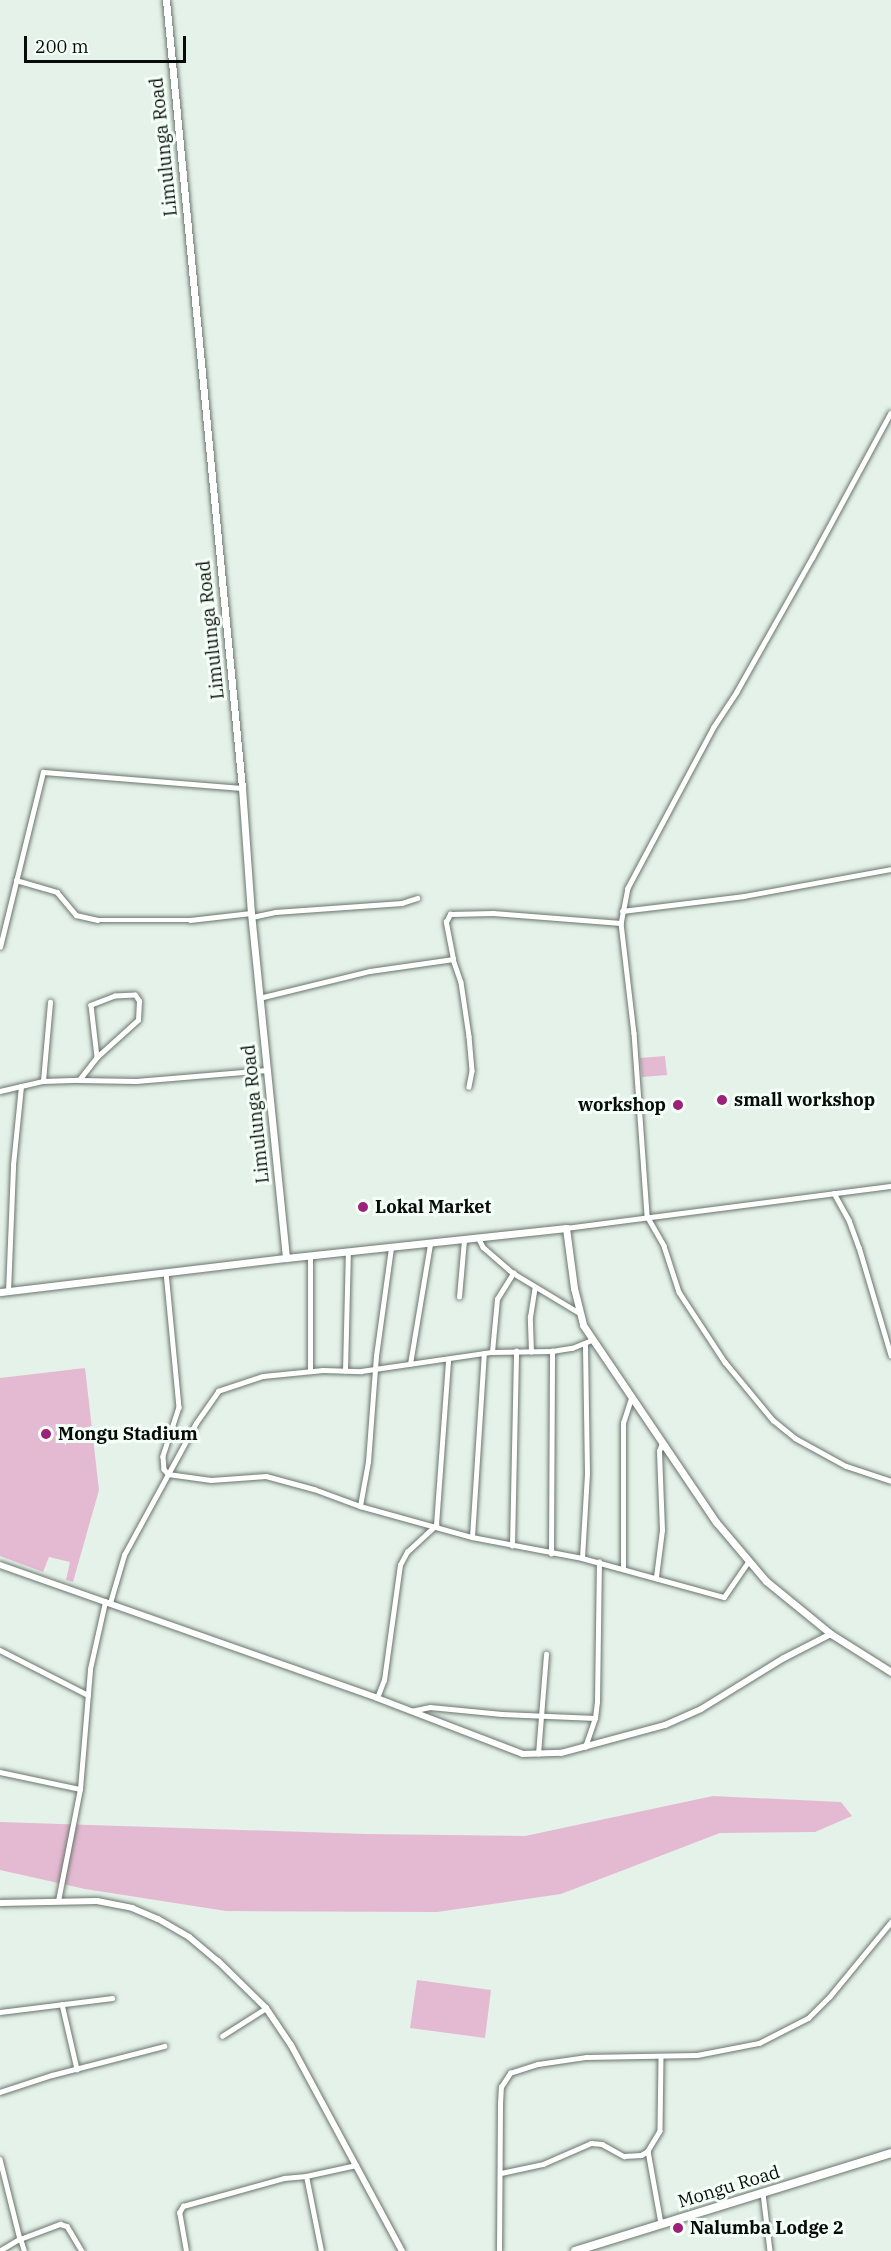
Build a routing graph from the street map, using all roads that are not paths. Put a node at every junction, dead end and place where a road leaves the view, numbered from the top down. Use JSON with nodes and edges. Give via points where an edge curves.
{"nodes":[{"id":1,"x":166,"y":0,"type":"edge"},
{"id":2,"x":891,"y":413,"type":"edge"},
{"id":3,"x":242,"y":788,"type":"junction"},
{"id":4,"x":891,"y":869,"type":"edge"},
{"id":5,"x":16,"y":880,"type":"junction"},
{"id":6,"x":417,"y":898,"type":"dead end"},
{"id":7,"x":622,"y":911,"type":"junction"},
{"id":8,"x":251,"y":915,"type":"junction"},
{"id":9,"x":621,"y":923,"type":"junction"},
{"id":10,"x":0,"y":947,"type":"edge"},
{"id":11,"x":453,"y":959,"type":"junction"},
{"id":12,"x":260,"y":998,"type":"junction"},
{"id":13,"x":50,"y":1002,"type":"dead end"},
{"id":14,"x":98,"y":1057,"type":"junction"},
{"id":15,"x":267,"y":1070,"type":"junction"},
{"id":16,"x":79,"y":1080,"type":"junction"},
{"id":17,"x":43,"y":1081,"type":"junction"},
{"id":18,"x":21,"y":1086,"type":"junction"},
{"id":19,"x":469,"y":1087,"type":"dead end"},
{"id":20,"x":0,"y":1091,"type":"edge"},
{"id":21,"x":891,"y":1186,"type":"edge"},
{"id":22,"x":834,"y":1193,"type":"junction"},
{"id":23,"x":648,"y":1216,"type":"junction"},
{"id":24,"x":566,"y":1228,"type":"junction"},
{"id":25,"x":479,"y":1239,"type":"junction"},
{"id":26,"x":464,"y":1240,"type":"junction"},
{"id":27,"x":430,"y":1245,"type":"junction"},
{"id":28,"x":391,"y":1248,"type":"junction"},
{"id":29,"x":348,"y":1252,"type":"junction"},
{"id":30,"x":310,"y":1256,"type":"junction"},
{"id":31,"x":286,"y":1258,"type":"junction"},
{"id":32,"x":166,"y":1272,"type":"junction"},
{"id":33,"x":513,"y":1273,"type":"junction"},
{"id":34,"x":535,"y":1287,"type":"junction"},
{"id":35,"x":4,"y":1292,"type":"edge"},
{"id":36,"x":459,"y":1297,"type":"dead end"},
{"id":37,"x":578,"y":1312,"type":"junction"},
{"id":38,"x":592,"y":1340,"type":"junction"},
{"id":39,"x":585,"y":1344,"type":"junction"},
{"id":40,"x":516,"y":1351,"type":"junction"},
{"id":41,"x":552,"y":1351,"type":"junction"},
{"id":42,"x":492,"y":1352,"type":"junction"},
{"id":43,"x":531,"y":1352,"type":"junction"},
{"id":44,"x":484,"y":1353,"type":"junction"},
{"id":45,"x":891,"y":1355,"type":"edge"},
{"id":46,"x":448,"y":1360,"type":"junction"},
{"id":47,"x":410,"y":1364,"type":"junction"},
{"id":48,"x":374,"y":1370,"type":"junction"},
{"id":49,"x":310,"y":1371,"type":"junction"},
{"id":50,"x":345,"y":1371,"type":"junction"},
{"id":51,"x":631,"y":1398,"type":"junction"},
{"id":52,"x":663,"y":1441,"type":"junction"},
{"id":53,"x":168,"y":1474,"type":"junction"},
{"id":54,"x":891,"y":1481,"type":"edge"},
{"id":55,"x":360,"y":1506,"type":"junction"},
{"id":56,"x":436,"y":1525,"type":"junction"},
{"id":57,"x":472,"y":1537,"type":"junction"},
{"id":58,"x":512,"y":1546,"type":"junction"},
{"id":59,"x":551,"y":1554,"type":"junction"},
{"id":60,"x":582,"y":1558,"type":"junction"},
{"id":61,"x":599,"y":1562,"type":"junction"},
{"id":62,"x":748,"y":1562,"type":"junction"},
{"id":63,"x":0,"y":1565,"type":"edge"},
{"id":64,"x":622,"y":1568,"type":"junction"},
{"id":65,"x":656,"y":1577,"type":"junction"},
{"id":66,"x":108,"y":1602,"type":"junction"},
{"id":67,"x":831,"y":1634,"type":"junction"},
{"id":68,"x":0,"y":1650,"type":"edge"},
{"id":69,"x":546,"y":1654,"type":"dead end"},
{"id":70,"x":891,"y":1672,"type":"edge"},
{"id":71,"x":88,"y":1695,"type":"junction"},
{"id":72,"x":377,"y":1698,"type":"junction"},
{"id":73,"x":411,"y":1711,"type":"junction"},
{"id":74,"x":539,"y":1716,"type":"junction"},
{"id":75,"x":596,"y":1718,"type":"junction"},
{"id":76,"x":585,"y":1747,"type":"junction"},
{"id":77,"x":538,"y":1754,"type":"junction"},
{"id":78,"x":0,"y":1772,"type":"edge"},
{"id":79,"x":80,"y":1789,"type":"junction"},
{"id":80,"x":58,"y":1901,"type":"junction"},
{"id":81,"x":0,"y":1903,"type":"edge"},
{"id":82,"x":891,"y":1922,"type":"edge"},
{"id":83,"x":112,"y":1998,"type":"dead end"},
{"id":84,"x":62,"y":2004,"type":"junction"},
{"id":85,"x":266,"y":2008,"type":"junction"},
{"id":86,"x":0,"y":2012,"type":"edge"},
{"id":87,"x":222,"y":2036,"type":"dead end"},
{"id":88,"x":164,"y":2046,"type":"dead end"},
{"id":89,"x":661,"y":2056,"type":"junction"},
{"id":90,"x":77,"y":2068,"type":"junction"},
{"id":91,"x":0,"y":2092,"type":"edge"},
{"id":92,"x":648,"y":2151,"type":"junction"},
{"id":93,"x":891,"y":2153,"type":"edge"},
{"id":94,"x":0,"y":2159,"type":"edge"},
{"id":95,"x":356,"y":2164,"type":"junction"},
{"id":96,"x":501,"y":2173,"type":"junction"},
{"id":97,"x":306,"y":2176,"type":"junction"},
{"id":98,"x":763,"y":2193,"type":"junction"},
{"id":99,"x":661,"y":2223,"type":"junction"},
{"id":100,"x":20,"y":2240,"type":"junction"},
{"id":101,"x":0,"y":2251,"type":"edge"},
{"id":102,"x":24,"y":2251,"type":"edge"},
{"id":103,"x":82,"y":2251,"type":"edge"},
{"id":104,"x":186,"y":2251,"type":"edge"},
{"id":105,"x":321,"y":2251,"type":"edge"},
{"id":106,"x":402,"y":2251,"type":"edge"},
{"id":107,"x":499,"y":2251,"type":"edge"},
{"id":108,"x":575,"y":2251,"type":"edge"},
{"id":109,"x":770,"y":2251,"type":"edge"}],
"edges":[{"from":1,"to":3,"type":"main road","name":"Limulunga Road"},
{"from":2,"to":7,"type":"street","via":[[714,727],[628,888]]},
{"from":3,"to":5,"type":"street","via":[[43,772]]},
{"from":3,"to":8,"type":"main road","name":"Limulunga Road"},
{"from":4,"to":7,"type":"street","via":[[744,897]]},
{"from":5,"to":8,"type":"street","via":[[57,892],[76,915],[97,920],[190,920]]},
{"from":5,"to":10,"type":"street"},
{"from":6,"to":8,"type":"street","via":[[402,903]]},
{"from":7,"to":9,"type":"street"},
{"from":8,"to":12,"type":"main road","name":"Limulunga Road"},
{"from":9,"to":11,"type":"street","via":[[450,914],[446,922]]},
{"from":9,"to":23,"type":"street"},
{"from":11,"to":12,"type":"street","via":[[370,971]]},
{"from":11,"to":19,"type":"street","via":[[461,982],[469,1036]]},
{"from":12,"to":15,"type":"main road","name":"Limulunga Road"},
{"from":13,"to":17,"type":"street"},
{"from":14,"to":14,"type":"street","via":[[138,1020],[139,1001],[135,995],[115,996],[91,1005]]},
{"from":14,"to":16,"type":"street"},
{"from":15,"to":16,"type":"street","via":[[136,1081]]},
{"from":15,"to":31,"type":"main road","name":"Limulunga Road"},
{"from":16,"to":17,"type":"street"},
{"from":17,"to":18,"type":"street"},
{"from":18,"to":20,"type":"street"},
{"from":18,"to":35,"type":"street"},
{"from":21,"to":22,"type":"street"},
{"from":22,"to":23,"type":"street"},
{"from":22,"to":45,"type":"street","via":[[859,1247]]},
{"from":23,"to":24,"type":"street"},
{"from":23,"to":54,"type":"street","via":[[664,1246],[686,1306],[768,1416],[795,1438],[846,1466]]},
{"from":24,"to":25,"type":"main road"},
{"from":24,"to":37,"type":"main road"},
{"from":25,"to":26,"type":"main road"},
{"from":25,"to":33,"type":"street"},
{"from":26,"to":27,"type":"main road"},
{"from":26,"to":36,"type":"street"},
{"from":27,"to":28,"type":"main road"},
{"from":27,"to":47,"type":"street"},
{"from":28,"to":29,"type":"main road"},
{"from":28,"to":48,"type":"street"},
{"from":29,"to":30,"type":"main road"},
{"from":29,"to":50,"type":"street"},
{"from":30,"to":31,"type":"main road"},
{"from":30,"to":49,"type":"street"},
{"from":31,"to":32,"type":"main road"},
{"from":32,"to":35,"type":"main road"},
{"from":32,"to":53,"type":"street","via":[[179,1407],[164,1456]]},
{"from":33,"to":34,"type":"street"},
{"from":33,"to":42,"type":"street","via":[[497,1299]]},
{"from":34,"to":37,"type":"street"},
{"from":34,"to":43,"type":"street","via":[[530,1317]]},
{"from":37,"to":38,"type":"main road"},
{"from":38,"to":39,"type":"street"},
{"from":38,"to":51,"type":"main road"},
{"from":39,"to":41,"type":"street"},
{"from":39,"to":60,"type":"street","via":[[587,1474]]},
{"from":40,"to":42,"type":"street"},
{"from":40,"to":43,"type":"street"},
{"from":40,"to":58,"type":"street"},
{"from":41,"to":43,"type":"street"},
{"from":41,"to":59,"type":"street"},
{"from":42,"to":44,"type":"street"},
{"from":44,"to":46,"type":"street"},
{"from":44,"to":57,"type":"street"},
{"from":46,"to":47,"type":"street"},
{"from":46,"to":56,"type":"street"},
{"from":47,"to":48,"type":"street"},
{"from":48,"to":50,"type":"street"},
{"from":48,"to":55,"type":"street","via":[[368,1462]]},
{"from":49,"to":50,"type":"street"},
{"from":49,"to":53,"type":"street","via":[[248,1378],[218,1391],[195,1423]]},
{"from":51,"to":52,"type":"main road"},
{"from":51,"to":64,"type":"street","via":[[623,1423]]},
{"from":52,"to":62,"type":"main road","via":[[716,1522]]},
{"from":52,"to":65,"type":"street","via":[[659,1451],[662,1530]]},
{"from":53,"to":55,"type":"street","via":[[211,1480],[266,1476]]},
{"from":53,"to":66,"type":"street","via":[[123,1555]]},
{"from":55,"to":56,"type":"street"},
{"from":56,"to":57,"type":"street"},
{"from":56,"to":72,"type":"street","via":[[407,1552],[400,1565],[384,1680]]},
{"from":57,"to":58,"type":"street"},
{"from":58,"to":59,"type":"street"},
{"from":59,"to":60,"type":"street"},
{"from":60,"to":61,"type":"street"},
{"from":61,"to":64,"type":"street"},
{"from":61,"to":75,"type":"street"},
{"from":62,"to":65,"type":"street","via":[[724,1597]]},
{"from":62,"to":67,"type":"main road"},
{"from":63,"to":66,"type":"street"},
{"from":64,"to":65,"type":"street"},
{"from":66,"to":71,"type":"street","via":[[96,1638]]},
{"from":66,"to":72,"type":"street"},
{"from":67,"to":70,"type":"main road"},
{"from":67,"to":76,"type":"street","via":[[686,1717]]},
{"from":68,"to":71,"type":"street"},
{"from":69,"to":74,"type":"street"},
{"from":71,"to":79,"type":"street"},
{"from":72,"to":73,"type":"street"},
{"from":73,"to":74,"type":"street","via":[[430,1707]]},
{"from":73,"to":77,"type":"street","via":[[508,1750]]},
{"from":74,"to":75,"type":"street"},
{"from":74,"to":77,"type":"street"},
{"from":75,"to":76,"type":"street"},
{"from":76,"to":77,"type":"street"},
{"from":78,"to":79,"type":"street"},
{"from":79,"to":80,"type":"street"},
{"from":80,"to":81,"type":"street"},
{"from":80,"to":85,"type":"street","via":[[97,1901],[132,1908],[158,1919],[189,1936]]},
{"from":82,"to":89,"type":"street","via":[[826,2000],[791,2028],[759,2043],[736,2048]]},
{"from":83,"to":84,"type":"street"},
{"from":84,"to":86,"type":"street"},
{"from":84,"to":90,"type":"street"},
{"from":85,"to":87,"type":"street"},
{"from":85,"to":95,"type":"street","via":[[307,2073]]},
{"from":88,"to":90,"type":"street"},
{"from":89,"to":92,"type":"street","via":[[660,2131]]},
{"from":89,"to":96,"type":"street","via":[[586,2057],[510,2073],[501,2087]]},
{"from":90,"to":91,"type":"street"},
{"from":92,"to":96,"type":"street","via":[[624,2156],[602,2144],[591,2144],[543,2164]]},
{"from":92,"to":99,"type":"street"},
{"from":93,"to":98,"type":"main road","name":"Mongu Road"},
{"from":94,"to":100,"type":"street"},
{"from":95,"to":97,"type":"street"},
{"from":95,"to":106,"type":"street"},
{"from":96,"to":107,"type":"street"},
{"from":97,"to":104,"type":"street","via":[[284,2178],[183,2206],[179,2213]]},
{"from":97,"to":105,"type":"street"},
{"from":98,"to":99,"type":"main road","name":"Mongu Road"},
{"from":98,"to":109,"type":"street"},
{"from":99,"to":108,"type":"main road","name":"Mongu Road"},
{"from":100,"to":101,"type":"street"},
{"from":100,"to":102,"type":"street"},
{"from":100,"to":103,"type":"street","via":[[64,2224]]}]}
